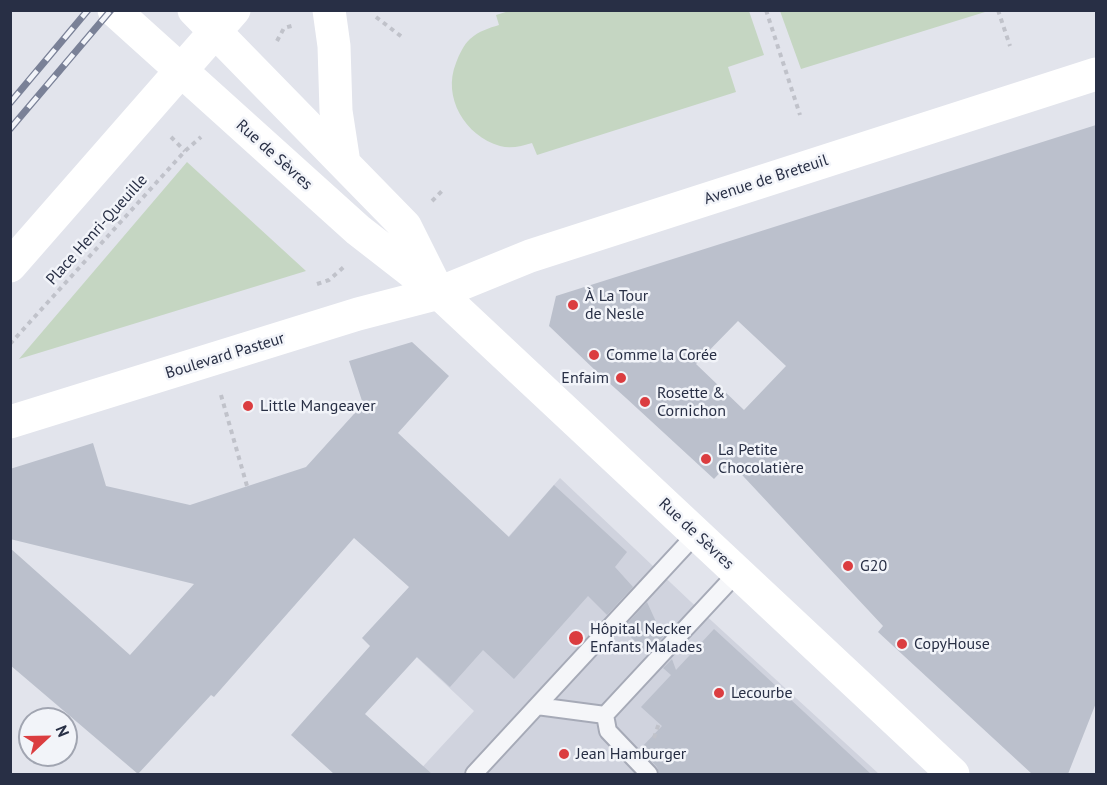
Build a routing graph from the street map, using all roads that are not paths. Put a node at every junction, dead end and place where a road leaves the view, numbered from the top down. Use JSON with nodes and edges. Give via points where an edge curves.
{"nodes":[{"id":1,"x":114,"y":10,"type":"edge"},
{"id":2,"x":329,"y":10,"type":"edge"},
{"id":3,"x":214,"y":18,"type":"edge"},
{"id":4,"x":180,"y":71,"type":"junction"},
{"id":5,"x":1096,"y":74,"type":"edge"},
{"id":6,"x":344,"y":163,"type":"junction"},
{"id":7,"x":10,"y":267,"type":"edge"},
{"id":8,"x":439,"y":293,"type":"junction"},
{"id":9,"x":10,"y":422,"type":"edge"},
{"id":10,"x":696,"y":534,"type":"junction"},
{"id":11,"x":737,"y":573,"type":"junction"},
{"id":12,"x":537,"y":706,"type":"junction"},
{"id":13,"x":605,"y":715,"type":"junction"},
{"id":14,"x":474,"y":774,"type":"edge"},
{"id":15,"x":649,"y":774,"type":"edge"},
{"id":16,"x":953,"y":774,"type":"edge"}],
"edges":[{"from":1,"to":4,"type":"main road","name":"Rue de Sèvres"},
{"from":2,"to":6,"type":"main road"},
{"from":3,"to":4,"type":"main road"},
{"from":3,"to":6,"type":"main road","name":"Rue de Sèvres"},
{"from":4,"to":7,"type":"main road"},
{"from":4,"to":8,"type":"main road","name":"Rue de Sèvres","via":[[358,230]]},
{"from":5,"to":8,"type":"main road","name":"Avenue de Breteuil","via":[[530,256]]},
{"from":6,"to":8,"type":"main road","name":"Rue de Sèvres","via":[[405,226]]},
{"from":8,"to":9,"type":"main road","name":"Boulevard Pasteur","via":[[358,314]]},
{"from":8,"to":10,"type":"main road","name":"Rue de Sèvres"},
{"from":10,"to":11,"type":"main road","name":"Rue de Sèvres"},
{"from":10,"to":12,"type":"lane"},
{"from":11,"to":13,"type":"lane"},
{"from":11,"to":16,"type":"main road","name":"Rue de Sèvres"},
{"from":12,"to":13,"type":"lane"},
{"from":12,"to":14,"type":"lane"},
{"from":13,"to":15,"type":"lane","via":[[608,730]]}]}
